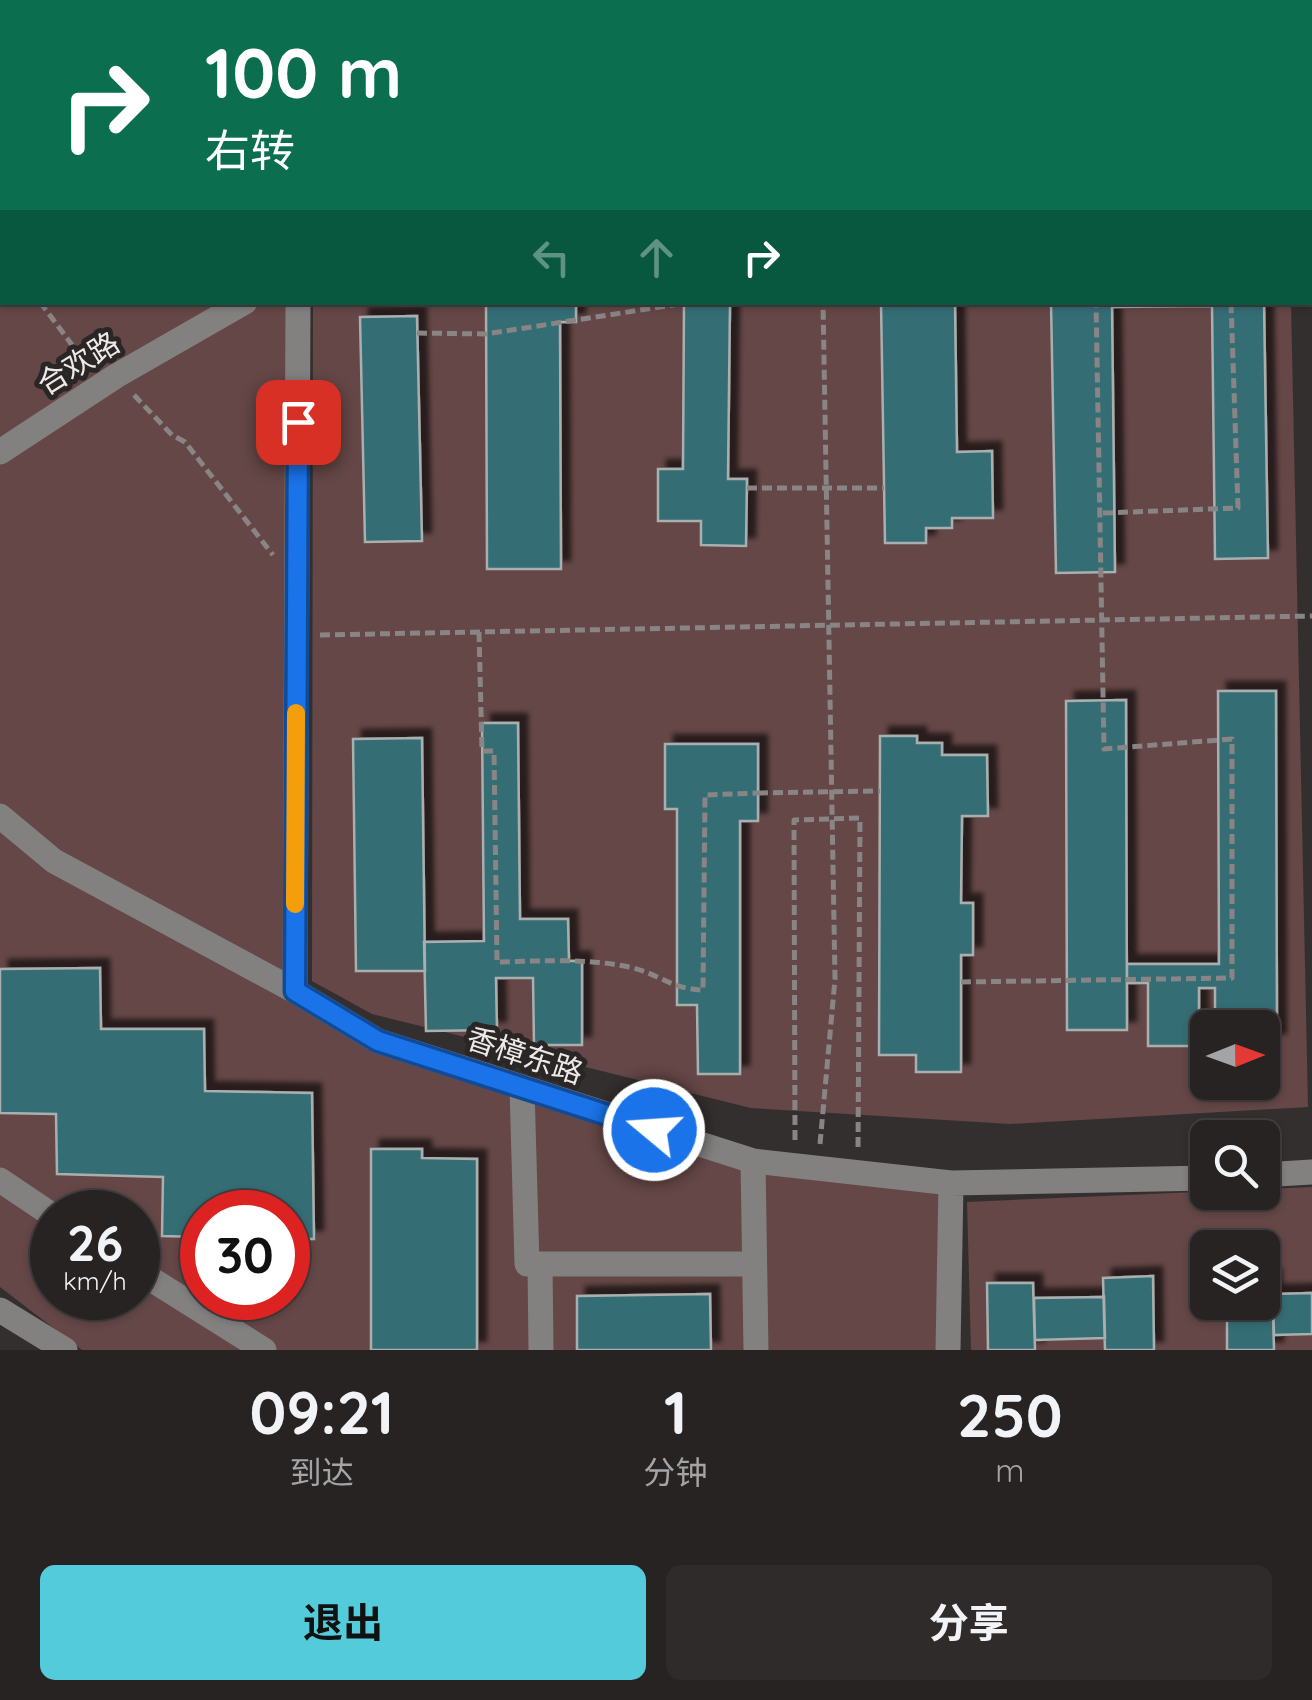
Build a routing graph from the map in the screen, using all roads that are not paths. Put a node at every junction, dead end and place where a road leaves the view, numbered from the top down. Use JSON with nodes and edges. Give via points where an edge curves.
{"nodes":[{"id":1,"x":240,"y":305,"type":"edge"},
{"id":2,"x":298,"y":305,"type":"edge"},
{"id":3,"x":0,"y":452,"type":"edge"},
{"id":4,"x":0,"y":816,"type":"edge"},
{"id":5,"x":295,"y":991,"type":"junction"},
{"id":6,"x":522,"y":1088,"type":"junction"},
{"id":7,"x":753,"y":1162,"type":"junction"},
{"id":8,"x":1312,"y":1172,"type":"edge"},
{"id":9,"x":1280,"y":1175,"type":"edge"},
{"id":10,"x":1190,"y":1178,"type":"edge"},
{"id":11,"x":0,"y":1180,"type":"edge"},
{"id":12,"x":951,"y":1183,"type":"junction"},
{"id":13,"x":30,"y":1200,"type":"edge"},
{"id":14,"x":540,"y":1264,"type":"junction"},
{"id":15,"x":754,"y":1264,"type":"junction"},
{"id":16,"x":160,"y":1285,"type":"edge"},
{"id":17,"x":0,"y":1310,"type":"edge"},
{"id":18,"x":65,"y":1350,"type":"edge"},
{"id":19,"x":264,"y":1350,"type":"edge"},
{"id":20,"x":541,"y":1350,"type":"edge"},
{"id":21,"x":756,"y":1350,"type":"edge"},
{"id":22,"x":948,"y":1350,"type":"edge"}],
"edges":[{"from":1,"to":3,"type":"street","name":"合欢路"},
{"from":2,"to":5,"type":"street"},
{"from":4,"to":5,"type":"street","name":"香樟东路","via":[[54,861]]},
{"from":5,"to":6,"type":"street","name":"香樟东路","via":[[378,1041]]},
{"from":6,"to":7,"type":"street","name":"香樟东路"},
{"from":6,"to":14,"type":"street","via":[[527,1264]]},
{"from":7,"to":12,"type":"street","name":"香樟东路"},
{"from":7,"to":15,"type":"street"},
{"from":8,"to":9,"type":"street"},
{"from":10,"to":12,"type":"street","name":"香樟东路"},
{"from":11,"to":13,"type":"street"},
{"from":12,"to":22,"type":"street"},
{"from":14,"to":15,"type":"street"},
{"from":14,"to":20,"type":"street"},
{"from":15,"to":21,"type":"street"},
{"from":16,"to":19,"type":"street"},
{"from":17,"to":18,"type":"street"}]}
